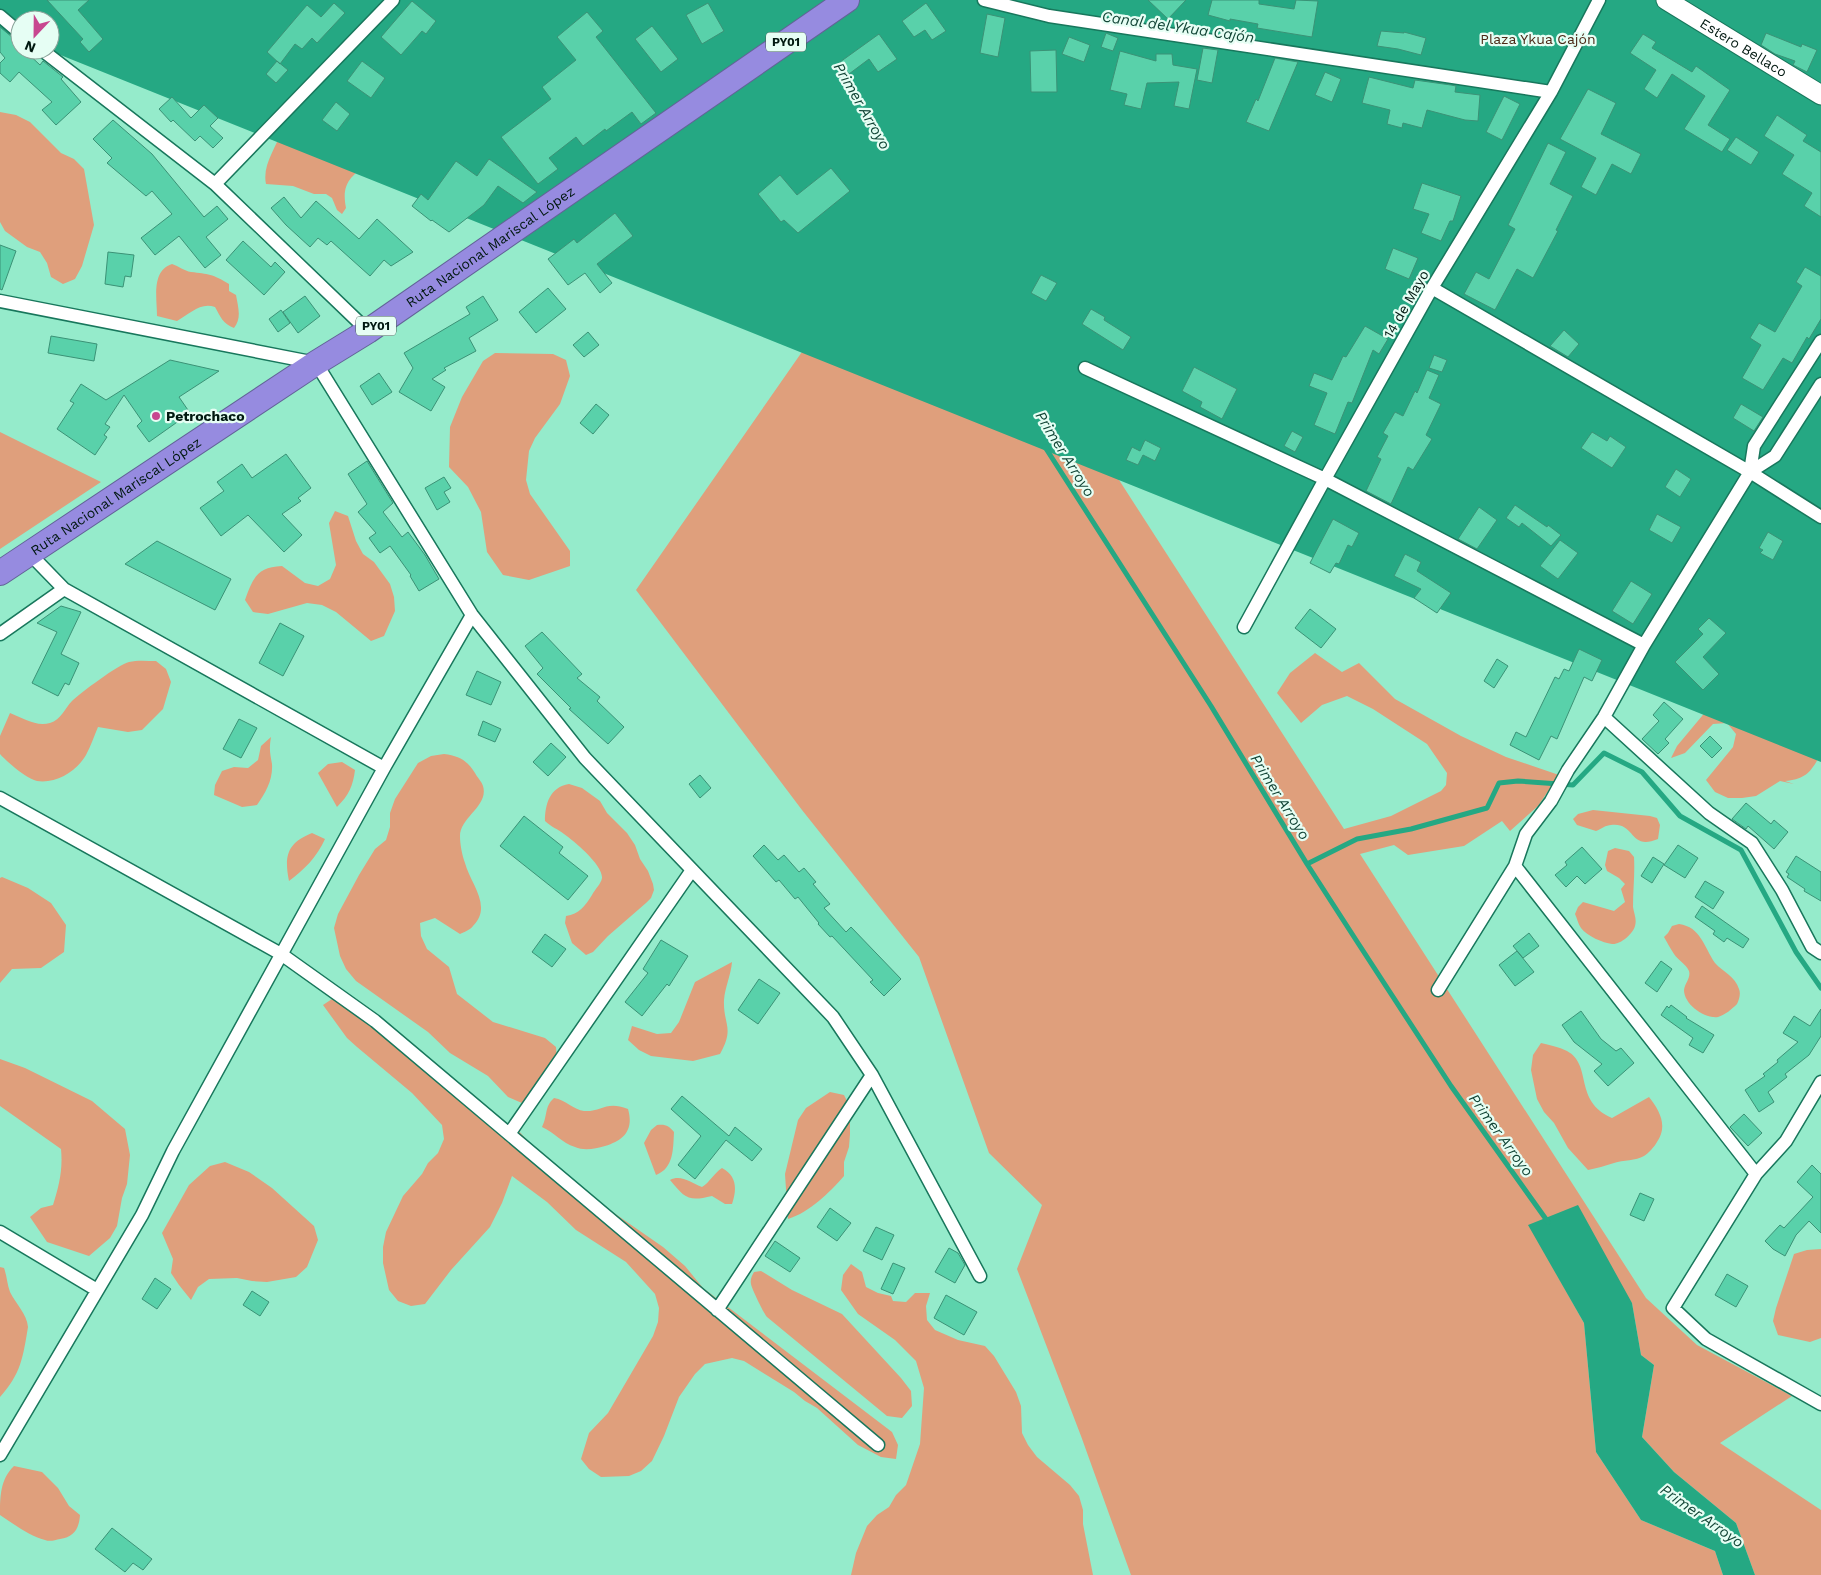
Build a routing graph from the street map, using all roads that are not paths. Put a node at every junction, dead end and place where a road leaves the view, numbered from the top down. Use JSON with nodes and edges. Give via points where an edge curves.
{"nodes":[{"id":1,"x":393,"y":0,"type":"edge"},
{"id":2,"x":847,"y":0,"type":"edge"},
{"id":3,"x":984,"y":0,"type":"edge"},
{"id":4,"x":1600,"y":0,"type":"edge"},
{"id":5,"x":1666,"y":0,"type":"edge"},
{"id":6,"x":0,"y":16,"type":"edge"},
{"id":7,"x":10,"y":24,"type":"edge"},
{"id":8,"x":55,"y":60,"type":"edge"},
{"id":9,"x":1551,"y":92,"type":"junction"},
{"id":10,"x":1821,"y":95,"type":"edge"},
{"id":11,"x":215,"y":184,"type":"junction"},
{"id":12,"x":1432,"y":288,"type":"junction"},
{"id":13,"x":0,"y":301,"type":"edge"},
{"id":14,"x":368,"y":331,"type":"junction"},
{"id":15,"x":1821,"y":341,"type":"edge"},
{"id":16,"x":316,"y":363,"type":"junction"},
{"id":17,"x":1085,"y":368,"type":"dead end"},
{"id":18,"x":1821,"y":384,"type":"edge"},
{"id":19,"x":1750,"y":472,"type":"junction"},
{"id":20,"x":1325,"y":479,"type":"junction"},
{"id":21,"x":1821,"y":517,"type":"edge"},
{"id":22,"x":29,"y":553,"type":"junction"},
{"id":23,"x":0,"y":573,"type":"edge"},
{"id":24,"x":64,"y":589,"type":"junction"},
{"id":25,"x":472,"y":615,"type":"junction"},
{"id":26,"x":1244,"y":627,"type":"dead end"},
{"id":27,"x":0,"y":634,"type":"edge"},
{"id":28,"x":1644,"y":645,"type":"junction"},
{"id":29,"x":1604,"y":717,"type":"junction"},
{"id":30,"x":384,"y":768,"type":"junction"},
{"id":31,"x":0,"y":798,"type":"edge"},
{"id":32,"x":1515,"y":866,"type":"junction"},
{"id":33,"x":692,"y":870,"type":"junction"},
{"id":34,"x":1821,"y":953,"type":"edge"},
{"id":35,"x":281,"y":954,"type":"junction"},
{"id":36,"x":1438,"y":990,"type":"dead end"},
{"id":37,"x":872,"y":1075,"type":"junction"},
{"id":38,"x":1821,"y":1082,"type":"edge"},
{"id":39,"x":510,"y":1134,"type":"junction"},
{"id":40,"x":1756,"y":1174,"type":"junction"},
{"id":41,"x":0,"y":1232,"type":"edge"},
{"id":42,"x":980,"y":1276,"type":"dead end"},
{"id":43,"x":97,"y":1290,"type":"junction"},
{"id":44,"x":717,"y":1310,"type":"junction"},
{"id":45,"x":1821,"y":1404,"type":"edge"},
{"id":46,"x":878,"y":1445,"type":"dead end"},
{"id":47,"x":0,"y":1455,"type":"edge"}],
"edges":[{"from":1,"to":11,"type":"street"},
{"from":2,"to":14,"type":"highway","name":"Ruta Nacional Mariscal López","number":"PY01"},
{"from":3,"to":9,"type":"street","via":[[1050,16]]},
{"from":4,"to":9,"type":"street","name":"14 de Mayo"},
{"from":5,"to":10,"type":"street","name":"Estero Bellaco"},
{"from":6,"to":7,"type":"street"},
{"from":8,"to":11,"type":"street"},
{"from":9,"to":12,"type":"street","name":"14 de Mayo"},
{"from":11,"to":14,"type":"street"},
{"from":12,"to":19,"type":"street"},
{"from":12,"to":20,"type":"street","name":"14 de Mayo"},
{"from":13,"to":16,"type":"street"},
{"from":14,"to":16,"type":"highway","name":"Ruta Nacional Mariscal López","number":"PY01"},
{"from":15,"to":19,"type":"street","via":[[1754,446]]},
{"from":16,"to":22,"type":"highway","name":"Ruta Nacional Mariscal López","number":"PY01"},
{"from":16,"to":25,"type":"street"},
{"from":17,"to":20,"type":"street"},
{"from":18,"to":19,"type":"street","via":[[1775,456]]},
{"from":19,"to":21,"type":"street"},
{"from":19,"to":28,"type":"street"},
{"from":20,"to":26,"type":"street","name":"14 de Mayo"},
{"from":20,"to":28,"type":"street"},
{"from":22,"to":23,"type":"highway","name":"Ruta Nacional Mariscal López","number":"PY01"},
{"from":22,"to":24,"type":"street"},
{"from":24,"to":27,"type":"street"},
{"from":24,"to":30,"type":"street"},
{"from":25,"to":30,"type":"street"},
{"from":25,"to":33,"type":"street","via":[[585,758]]},
{"from":28,"to":29,"type":"street"},
{"from":29,"to":32,"type":"street","via":[[1526,834]]},
{"from":29,"to":34,"type":"street","via":[[1709,814],[1752,843],[1812,947]]},
{"from":30,"to":35,"type":"street"},
{"from":31,"to":35,"type":"street"},
{"from":32,"to":36,"type":"street"},
{"from":32,"to":40,"type":"street"},
{"from":33,"to":37,"type":"street","via":[[833,1017]]},
{"from":33,"to":39,"type":"street"},
{"from":35,"to":39,"type":"street","via":[[375,1021]]},
{"from":35,"to":43,"type":"street","via":[[142,1214]]},
{"from":37,"to":42,"type":"street"},
{"from":37,"to":44,"type":"street"},
{"from":38,"to":40,"type":"street","via":[[1786,1141]]},
{"from":39,"to":44,"type":"street"},
{"from":40,"to":45,"type":"street","via":[[1673,1308],[1706,1339]]},
{"from":41,"to":43,"type":"street"},
{"from":43,"to":47,"type":"street"},
{"from":44,"to":46,"type":"street"}]}
